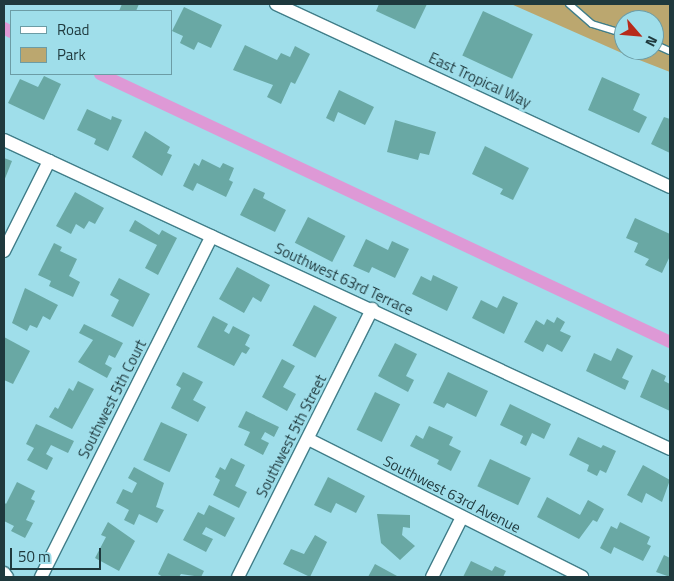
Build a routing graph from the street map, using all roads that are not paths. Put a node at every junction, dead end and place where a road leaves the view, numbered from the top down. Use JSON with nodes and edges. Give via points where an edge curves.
{"nodes":[{"id":1,"x":276,"y":4,"type":"edge"},
{"id":2,"x":569,"y":4,"type":"edge"},
{"id":3,"x":614,"y":31,"type":"edge"},
{"id":4,"x":4,"y":140,"type":"edge"},
{"id":5,"x":49,"y":161,"type":"junction"},
{"id":6,"x":670,"y":187,"type":"edge"},
{"id":7,"x":212,"y":236,"type":"junction"},
{"id":8,"x":4,"y":251,"type":"edge"},
{"id":9,"x":372,"y":309,"type":"junction"},
{"id":10,"x":308,"y":439,"type":"junction"},
{"id":11,"x":670,"y":449,"type":"edge"},
{"id":12,"x":462,"y":517,"type":"junction"},
{"id":13,"x":4,"y":573,"type":"edge"},
{"id":14,"x":8,"y":577,"type":"edge"},
{"id":15,"x":41,"y":577,"type":"edge"},
{"id":16,"x":238,"y":577,"type":"edge"},
{"id":17,"x":432,"y":577,"type":"edge"},
{"id":18,"x":582,"y":577,"type":"edge"}],
"edges":[{"from":1,"to":6,"type":"street","name":"East Tropical Way"},
{"from":2,"to":3,"type":"lane","via":[[592,24]]},
{"from":4,"to":5,"type":"street","name":"Southwest 63rd Terrace"},
{"from":5,"to":7,"type":"street","name":"Southwest 63rd Terrace"},
{"from":5,"to":8,"type":"street"},
{"from":7,"to":9,"type":"street","name":"Southwest 63rd Terrace"},
{"from":7,"to":15,"type":"street","name":"Southwest 5th Court"},
{"from":9,"to":10,"type":"street","name":"Southwest 5th Street"},
{"from":9,"to":11,"type":"street","name":"Southwest 63rd Terrace"},
{"from":10,"to":12,"type":"street","name":"Southwest 63rd Avenue"},
{"from":10,"to":16,"type":"street","name":"Southwest 5th Street"},
{"from":12,"to":17,"type":"street"},
{"from":12,"to":18,"type":"street","name":"Southwest 63rd Avenue"},
{"from":13,"to":14,"type":"street"}]}
